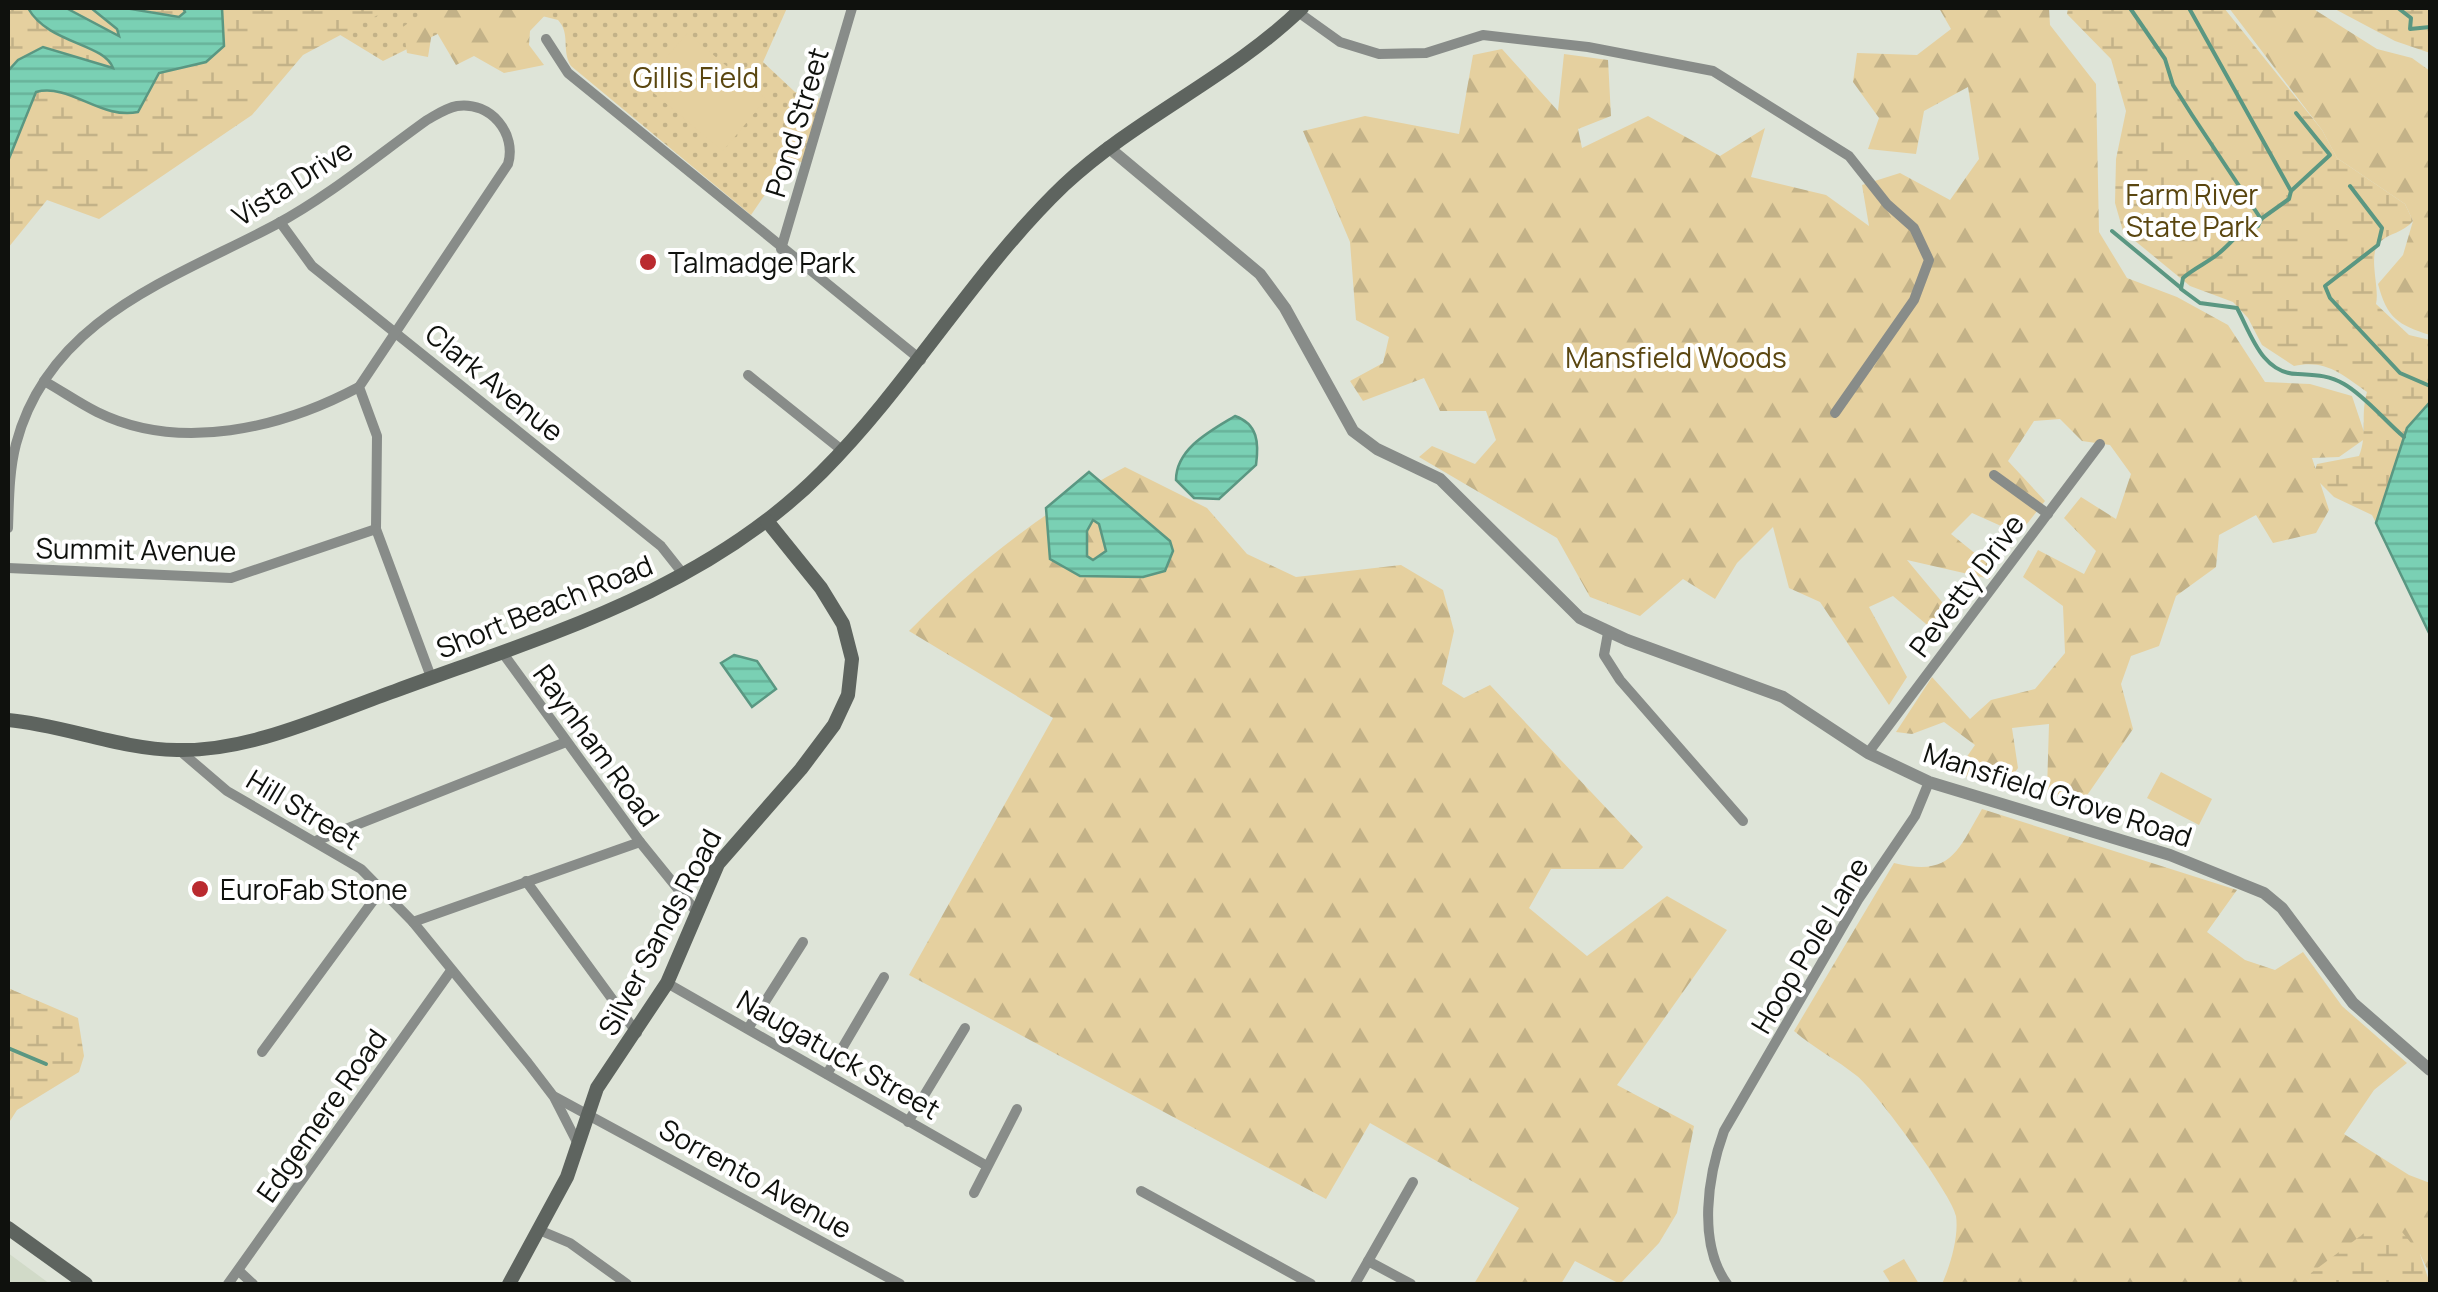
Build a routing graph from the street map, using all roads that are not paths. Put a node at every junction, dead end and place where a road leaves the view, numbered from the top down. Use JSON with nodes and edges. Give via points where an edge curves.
{"nodes":[{"id":1,"x":852,"y":8,"type":"edge"},
{"id":2,"x":1300,"y":10,"type":"edge"},
{"id":3,"x":546,"y":39,"type":"dead end"},
{"id":4,"x":1108,"y":147,"type":"junction"},
{"id":5,"x":280,"y":222,"type":"junction"},
{"id":6,"x":781,"y":250,"type":"junction"},
{"id":7,"x":397,"y":332,"type":"junction"},
{"id":8,"x":922,"y":360,"type":"junction"},
{"id":9,"x":748,"y":375,"type":"dead end"},
{"id":10,"x":44,"y":381,"type":"junction"},
{"id":11,"x":359,"y":387,"type":"junction"},
{"id":12,"x":1836,"y":413,"type":"dead end"},
{"id":13,"x":2100,"y":444,"type":"dead end"},
{"id":14,"x":844,"y":450,"type":"junction"},
{"id":15,"x":1994,"y":476,"type":"dead end"},
{"id":16,"x":2048,"y":514,"type":"junction"},
{"id":17,"x":766,"y":521,"type":"junction"},
{"id":18,"x":8,"y":528,"type":"edge"},
{"id":19,"x":376,"y":528,"type":"junction"},
{"id":20,"x":8,"y":568,"type":"edge"},
{"id":21,"x":684,"y":575,"type":"junction"},
{"id":22,"x":1608,"y":633,"type":"junction"},
{"id":23,"x":502,"y":652,"type":"junction"},
{"id":24,"x":432,"y":677,"type":"junction"},
{"id":25,"x":8,"y":720,"type":"edge"},
{"id":26,"x":566,"y":742,"type":"junction"},
{"id":27,"x":179,"y":750,"type":"junction"},
{"id":28,"x":1868,"y":753,"type":"junction"},
{"id":29,"x":1929,"y":782,"type":"junction"},
{"id":30,"x":1743,"y":821,"type":"dead end"},
{"id":31,"x":318,"y":840,"type":"junction"},
{"id":32,"x":640,"y":842,"type":"junction"},
{"id":33,"x":526,"y":881,"type":"junction"},
{"id":34,"x":381,"y":890,"type":"junction"},
{"id":35,"x":695,"y":910,"type":"junction"},
{"id":36,"x":413,"y":922,"type":"junction"},
{"id":37,"x":803,"y":942,"type":"dead end"},
{"id":38,"x":450,"y":972,"type":"junction"},
{"id":39,"x":884,"y":976,"type":"dead end"},
{"id":40,"x":667,"y":983,"type":"junction"},
{"id":41,"x":749,"y":1027,"type":"junction"},
{"id":42,"x":965,"y":1028,"type":"dead end"},
{"id":43,"x":637,"y":1033,"type":"junction"},
{"id":44,"x":262,"y":1052,"type":"dead end"},
{"id":45,"x":2430,"y":1070,"type":"edge"},
{"id":46,"x":827,"y":1074,"type":"junction"},
{"id":47,"x":554,"y":1096,"type":"junction"},
{"id":48,"x":1017,"y":1109,"type":"dead end"},
{"id":49,"x":588,"y":1113,"type":"junction"},
{"id":50,"x":908,"y":1122,"type":"junction"},
{"id":51,"x":579,"y":1146,"type":"junction"},
{"id":52,"x":987,"y":1166,"type":"junction"},
{"id":53,"x":1412,"y":1182,"type":"dead end"},
{"id":54,"x":1142,"y":1190,"type":"dead end"},
{"id":55,"x":974,"y":1193,"type":"dead end"},
{"id":56,"x":8,"y":1228,"type":"edge"},
{"id":57,"x":539,"y":1230,"type":"junction"},
{"id":58,"x":1368,"y":1261,"type":"junction"},
{"id":59,"x":238,"y":1271,"type":"junction"},
{"id":60,"x":86,"y":1284,"type":"edge"},
{"id":61,"x":228,"y":1284,"type":"edge"},
{"id":62,"x":253,"y":1284,"type":"edge"},
{"id":63,"x":509,"y":1284,"type":"edge"},
{"id":64,"x":628,"y":1284,"type":"edge"},
{"id":65,"x":900,"y":1284,"type":"edge"},
{"id":66,"x":1311,"y":1284,"type":"edge"},
{"id":67,"x":1355,"y":1284,"type":"edge"},
{"id":68,"x":1411,"y":1284,"type":"edge"},
{"id":69,"x":1727,"y":1284,"type":"edge"}],
"edges":[{"from":1,"to":6,"type":"street","name":"Pond Street"},
{"from":2,"to":4,"type":"main road","name":"Short Beach Road"},
{"from":2,"to":12,"type":"street","via":[[1340,42],[1379,54],[1426,53],[1483,35],[1713,70],[1834,143],[1914,228],[1928,260],[1914,300]]},
{"from":3,"to":6,"type":"street","via":[[568,73]]},
{"from":4,"to":8,"type":"main road","name":"Short Beach Road","via":[[1020,232]]},
{"from":4,"to":22,"type":"street","name":"Mansfield Grove Road","via":[[1260,274],[1364,441],[1440,479],[1565,605]]},
{"from":5,"to":7,"type":"street","name":"Clark Avenue","via":[[312,266]]},
{"from":5,"to":7,"type":"street","name":"Vista Drive","via":[[451,107],[474,108],[500,123],[511,143],[508,164]]},
{"from":5,"to":10,"type":"street","name":"Vista Drive","via":[[102,316]]},
{"from":6,"to":8,"type":"street"},
{"from":7,"to":11,"type":"street"},
{"from":7,"to":21,"type":"street","name":"Clark Avenue","via":[[661,546]]},
{"from":8,"to":14,"type":"main road","name":"Short Beach Road"},
{"from":9,"to":14,"type":"street"},
{"from":10,"to":11,"type":"street","via":[[100,414],[188,432],[236,432]]},
{"from":10,"to":18,"type":"street","name":"Vista Drive","via":[[16,444]]},
{"from":11,"to":19,"type":"street","via":[[377,436]]},
{"from":13,"to":16,"type":"street","name":"Pevetty Drive"},
{"from":14,"to":17,"type":"main road","name":"Short Beach Road"},
{"from":15,"to":16,"type":"street"},
{"from":16,"to":28,"type":"street","name":"Pevetty Drive"},
{"from":17,"to":21,"type":"main road","name":"Short Beach Road"},
{"from":17,"to":35,"type":"main road","name":"Silver Sands Road","via":[[834,605],[849,641],[851,680],[834,725],[727,849]]},
{"from":19,"to":20,"type":"street","name":"Summit Avenue","via":[[231,578]]},
{"from":19,"to":24,"type":"street"},
{"from":21,"to":23,"type":"main road","name":"Short Beach Road","via":[[585,623]]},
{"from":22,"to":28,"type":"street","name":"Mansfield Grove Road","via":[[1783,697]]},
{"from":22,"to":30,"type":"street","via":[[1604,654],[1620,680]]},
{"from":23,"to":24,"type":"main road","name":"Short Beach Road"},
{"from":23,"to":26,"type":"street","name":"Raynham Road"},
{"from":24,"to":27,"type":"main road","name":"Short Beach Road","via":[[249,739]]},
{"from":25,"to":27,"type":"main road","name":"Short Beach Road"},
{"from":26,"to":31,"type":"street"},
{"from":26,"to":32,"type":"street","name":"Raynham Road"},
{"from":27,"to":31,"type":"street","name":"Hill Street","via":[[228,790]]},
{"from":28,"to":29,"type":"street","name":"Mansfield Grove Road"},
{"from":29,"to":45,"type":"street","name":"Mansfield Grove Road","via":[[2170,855],[2264,893],[2354,1003]]},
{"from":29,"to":69,"type":"street","name":"Hoop Pole Lane","via":[[1915,816],[1858,900],[1724,1130],[1710,1170],[1710,1201],[1714,1253]]},
{"from":31,"to":34,"type":"street","name":"Hill Street"},
{"from":32,"to":33,"type":"street"},
{"from":32,"to":35,"type":"street","name":"Raynham Road"},
{"from":33,"to":36,"type":"street"},
{"from":33,"to":43,"type":"street"},
{"from":34,"to":36,"type":"street","name":"Hill Street"},
{"from":34,"to":44,"type":"street"},
{"from":35,"to":40,"type":"main road","name":"Silver Sands Road"},
{"from":36,"to":38,"type":"street","name":"Hill Street"},
{"from":37,"to":41,"type":"street"},
{"from":38,"to":47,"type":"street","name":"Hill Street"},
{"from":38,"to":59,"type":"street","name":"Edgemere Road"},
{"from":39,"to":46,"type":"street"},
{"from":40,"to":41,"type":"street","name":"Naugatuck Street"},
{"from":40,"to":43,"type":"main road","name":"Silver Sands Road"},
{"from":41,"to":46,"type":"street","name":"Naugatuck Street"},
{"from":42,"to":50,"type":"street"},
{"from":43,"to":49,"type":"main road","name":"Silver Sands Road","via":[[602,1080]]},
{"from":46,"to":50,"type":"street","name":"Naugatuck Street"},
{"from":47,"to":49,"type":"street","name":"Hill Street"},
{"from":47,"to":51,"type":"street","name":"Hill Street"},
{"from":48,"to":52,"type":"street"},
{"from":49,"to":51,"type":"main road","name":"Silver Sands Road"},
{"from":49,"to":65,"type":"street","name":"Sorrento Avenue"},
{"from":50,"to":52,"type":"street","name":"Naugatuck Street"},
{"from":51,"to":57,"type":"main road","name":"Silver Sands Road"},
{"from":52,"to":55,"type":"street"},
{"from":53,"to":58,"type":"street"},
{"from":54,"to":66,"type":"street"},
{"from":56,"to":60,"type":"main road"},
{"from":57,"to":63,"type":"main road","name":"Silver Sands Road"},
{"from":57,"to":64,"type":"street"},
{"from":58,"to":67,"type":"street"},
{"from":58,"to":68,"type":"street"},
{"from":59,"to":61,"type":"street","name":"Edgemere Road"},
{"from":59,"to":62,"type":"street"}]}
